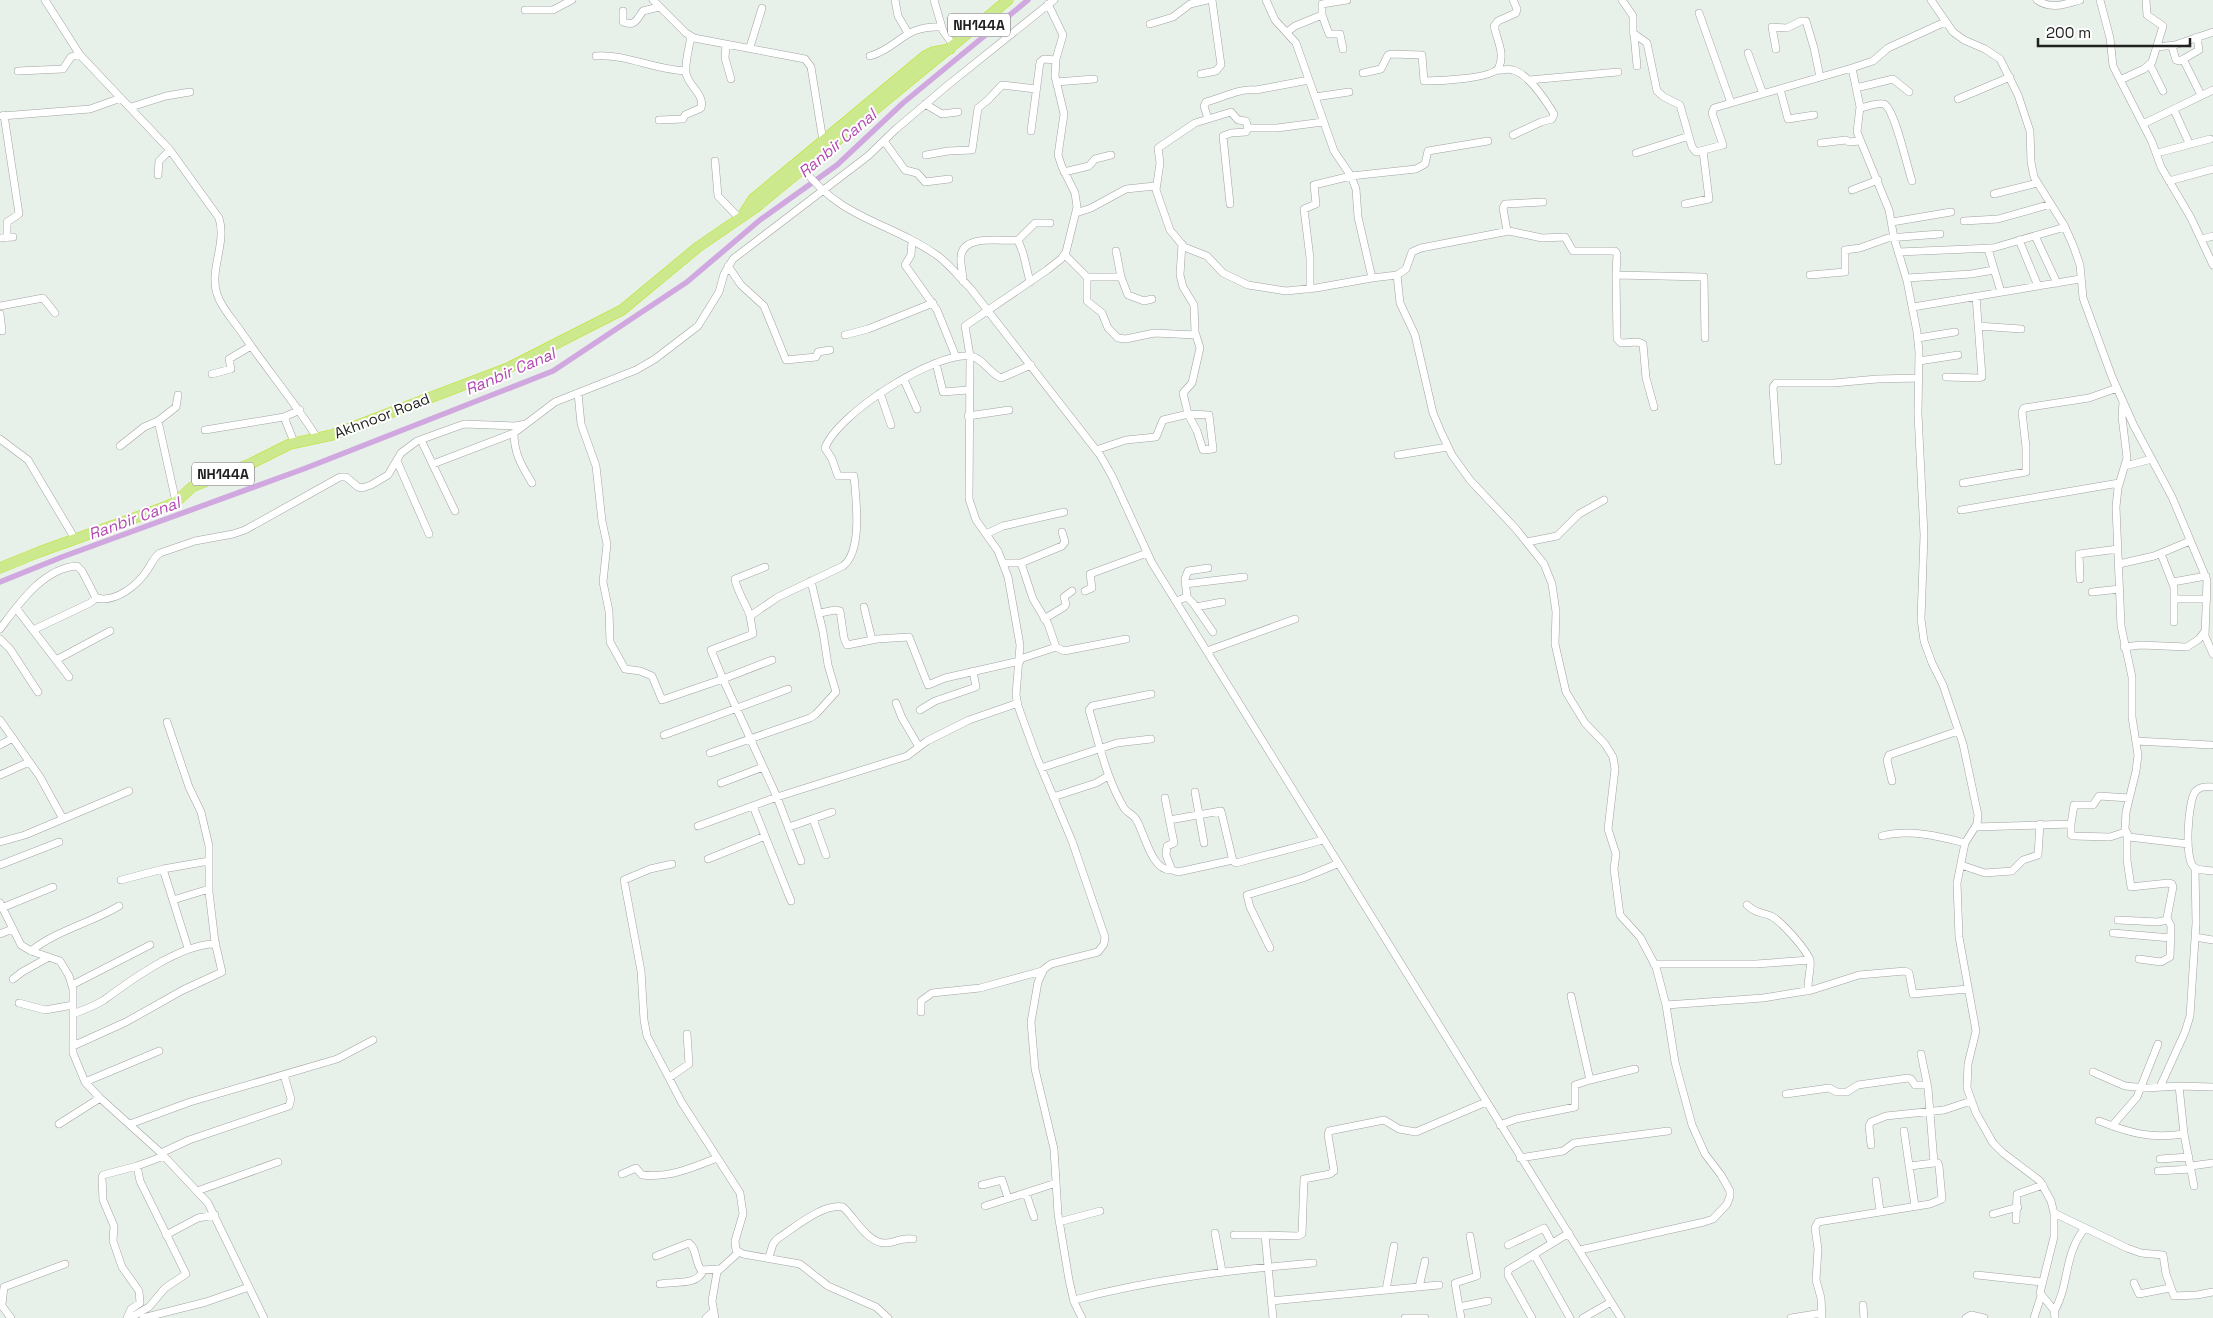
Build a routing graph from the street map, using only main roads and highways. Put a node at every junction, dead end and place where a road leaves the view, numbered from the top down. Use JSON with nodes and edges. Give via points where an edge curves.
{"nodes":[{"id":1,"x":1008,"y":0,"type":"edge"},
{"id":2,"x":952,"y":48,"type":"junction"},
{"id":3,"x":741,"y":218,"type":"junction"},
{"id":4,"x":0,"y":568,"type":"edge"}],
"edges":[{"from":1,"to":2,"type":"highway","name":"Akhnoor Road","number":"NH144A"},
{"from":2,"to":3,"type":"highway","name":"Akhnoor Road","number":"NH144A"},
{"from":2,"to":3,"type":"highway","name":"Akhnoor Road","number":"NH144A","via":[[925,56],[753,199]]},
{"from":3,"to":4,"type":"highway","name":"Akhnoor Road","number":"NH144A","via":[[672,268],[622,310],[536,355],[347,430],[305,440],[192,487],[176,502]]}]}
